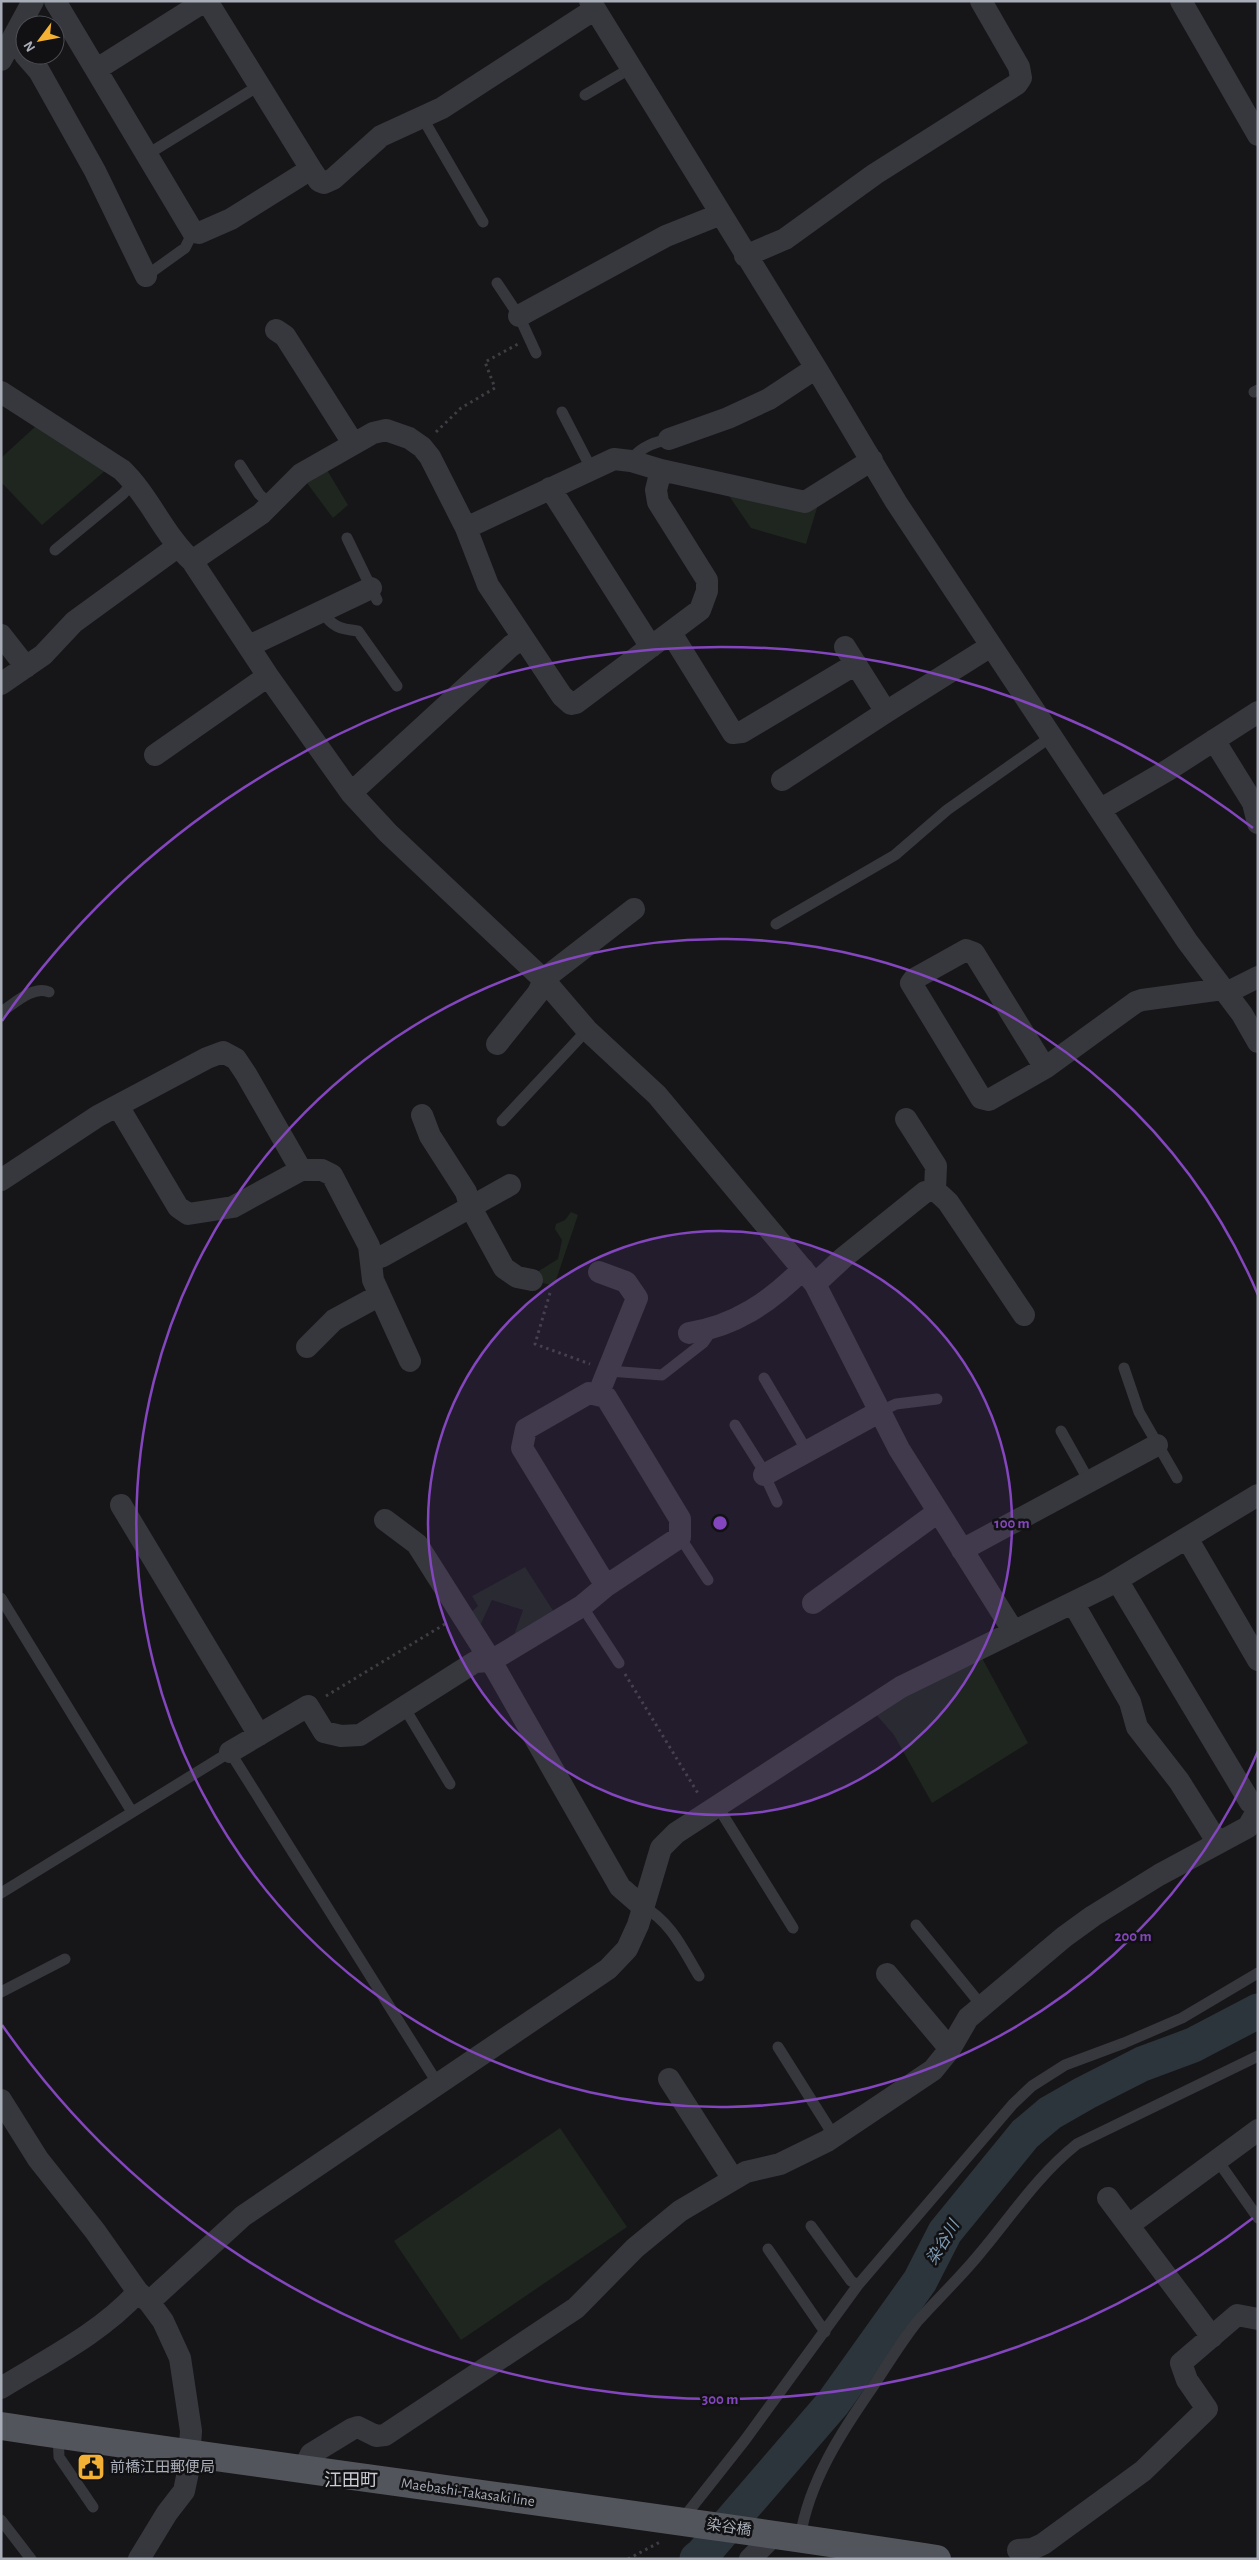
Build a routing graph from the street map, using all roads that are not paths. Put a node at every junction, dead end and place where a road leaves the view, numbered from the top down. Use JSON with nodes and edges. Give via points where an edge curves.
{"nodes":[{"id":1,"x":33,"y":1,"type":"edge"},
{"id":2,"x":55,"y":1,"type":"edge"},
{"id":3,"x":206,"y":1,"type":"edge"},
{"id":4,"x":981,"y":1,"type":"edge"},
{"id":5,"x":1181,"y":1,"type":"edge"},
{"id":6,"x":593,"y":5,"type":"edge"},
{"id":7,"x":28,"y":15,"type":"edge"},
{"id":8,"x":31,"y":65,"type":"edge"},
{"id":9,"x":631,"y":68,"type":"junction"},
{"id":10,"x":97,"y":69,"type":"junction"},
{"id":11,"x":260,"y":85,"type":"junction"},
{"id":12,"x":585,"y":95,"type":"dead end"},
{"id":13,"x":1250,"y":102,"type":"edge"},
{"id":14,"x":422,"y":117,"type":"junction"},
{"id":15,"x":1258,"y":135,"type":"edge"},
{"id":16,"x":148,"y":154,"type":"junction"},
{"id":17,"x":312,"y":169,"type":"junction"},
{"id":18,"x":721,"y":214,"type":"junction"},
{"id":19,"x":483,"y":222,"type":"dead end"},
{"id":20,"x":193,"y":232,"type":"junction"},
{"id":21,"x":746,"y":256,"type":"junction"},
{"id":22,"x":146,"y":276,"type":"joint"},
{"id":23,"x":497,"y":284,"type":"dead end"},
{"id":24,"x":519,"y":316,"type":"junction"},
{"id":25,"x":276,"y":330,"type":"dead end"},
{"id":26,"x":536,"y":353,"type":"dead end"},
{"id":27,"x":816,"y":368,"type":"junction"},
{"id":28,"x":1,"y":392,"type":"edge"},
{"id":29,"x":562,"y":412,"type":"dead end"},
{"id":30,"x":669,"y":439,"type":"joint"},
{"id":31,"x":353,"y":443,"type":"junction"},
{"id":32,"x":872,"y":460,"type":"junction"},
{"id":33,"x":631,"y":461,"type":"junction"},
{"id":34,"x":240,"y":465,"type":"dead end"},
{"id":35,"x":592,"y":470,"type":"junction"},
{"id":36,"x":661,"y":470,"type":"junction"},
{"id":37,"x":134,"y":482,"type":"junction"},
{"id":38,"x":550,"y":488,"type":"junction"},
{"id":39,"x":271,"y":505,"type":"junction"},
{"id":40,"x":466,"y":528,"type":"junction"},
{"id":41,"x":347,"y":538,"type":"dead end"},
{"id":42,"x":55,"y":550,"type":"dead end"},
{"id":43,"x":184,"y":554,"type":"junction"},
{"id":44,"x":374,"y":594,"type":"joint"},
{"id":45,"x":322,"y":611,"type":"junction"},
{"id":46,"x":671,"y":632,"type":"junction"},
{"id":47,"x":1,"y":634,"type":"edge"},
{"id":48,"x":523,"y":638,"type":"junction"},
{"id":49,"x":249,"y":646,"type":"junction"},
{"id":50,"x":991,"y":646,"type":"junction"},
{"id":51,"x":651,"y":647,"type":"junction"},
{"id":52,"x":26,"y":667,"type":"junction"},
{"id":53,"x":268,"y":676,"type":"junction"},
{"id":54,"x":1,"y":684,"type":"edge"},
{"id":55,"x":397,"y":686,"type":"dead end"},
{"id":56,"x":886,"y":712,"type":"junction"},
{"id":57,"x":1258,"y":712,"type":"edge"},
{"id":58,"x":1052,"y":736,"type":"junction"},
{"id":59,"x":1214,"y":740,"type":"junction"},
{"id":60,"x":155,"y":755,"type":"dead end"},
{"id":61,"x":782,"y":780,"type":"dead end"},
{"id":62,"x":351,"y":793,"type":"junction"},
{"id":63,"x":1101,"y":809,"type":"junction"},
{"id":64,"x":1258,"y":823,"type":"edge"},
{"id":65,"x":634,"y":909,"type":"dead end"},
{"id":66,"x":776,"y":924,"type":"dead end"},
{"id":67,"x":1258,"y":977,"type":"edge"},
{"id":68,"x":544,"y":980,"type":"junction"},
{"id":69,"x":1222,"y":989,"type":"junction"},
{"id":70,"x":49,"y":992,"type":"dead end"},
{"id":71,"x":1,"y":1012,"type":"edge"},
{"id":72,"x":587,"y":1030,"type":"junction"},
{"id":73,"x":1258,"y":1042,"type":"edge"},
{"id":74,"x":497,"y":1044,"type":"dead end"},
{"id":75,"x":1044,"y":1068,"type":"junction"},
{"id":76,"x":118,"y":1106,"type":"junction"},
{"id":77,"x":422,"y":1115,"type":"dead end"},
{"id":78,"x":906,"y":1119,"type":"dead end"},
{"id":79,"x":502,"y":1121,"type":"dead end"},
{"id":80,"x":301,"y":1170,"type":"junction"},
{"id":81,"x":1,"y":1180,"type":"edge"},
{"id":82,"x":510,"y":1185,"type":"dead end"},
{"id":83,"x":935,"y":1190,"type":"junction"},
{"id":84,"x":470,"y":1206,"type":"junction"},
{"id":85,"x":371,"y":1260,"type":"junction"},
{"id":86,"x":599,"y":1272,"type":"dead end"},
{"id":87,"x":809,"y":1276,"type":"junction"},
{"id":88,"x":542,"y":1282,"type":"road end"},
{"id":89,"x":380,"y":1295,"type":"junction"},
{"id":90,"x":1024,"y":1315,"type":"dead end"},
{"id":91,"x":712,"y":1329,"type":"junction"},
{"id":92,"x":689,"y":1333,"type":"dead end"},
{"id":93,"x":307,"y":1347,"type":"dead end"},
{"id":94,"x":410,"y":1361,"type":"dead end"},
{"id":95,"x":1124,"y":1368,"type":"dead end"},
{"id":96,"x":609,"y":1371,"type":"junction"},
{"id":97,"x":764,"y":1378,"type":"dead end"},
{"id":98,"x":598,"y":1394,"type":"junction"},
{"id":99,"x":937,"y":1399,"type":"dead end"},
{"id":100,"x":879,"y":1412,"type":"junction"},
{"id":101,"x":735,"y":1425,"type":"dead end"},
{"id":102,"x":1061,"y":1431,"type":"dead end"},
{"id":103,"x":1157,"y":1445,"type":"junction"},
{"id":104,"x":807,"y":1451,"type":"junction"},
{"id":105,"x":764,"y":1475,"type":"junction"},
{"id":106,"x":1177,"y":1478,"type":"dead end"},
{"id":107,"x":1089,"y":1481,"type":"junction"},
{"id":108,"x":1258,"y":1495,"type":"edge"},
{"id":109,"x":778,"y":1502,"type":"dead end"},
{"id":110,"x":121,"y":1505,"type":"dead end"},
{"id":111,"x":938,"y":1512,"type":"junction"},
{"id":112,"x":385,"y":1520,"type":"dead end"},
{"id":113,"x":680,"y":1537,"type":"junction"},
{"id":114,"x":1187,"y":1538,"type":"junction"},
{"id":115,"x":962,"y":1550,"type":"junction"},
{"id":116,"x":708,"y":1580,"type":"dead end"},
{"id":117,"x":1117,"y":1580,"type":"junction"},
{"id":118,"x":606,"y":1586,"type":"junction"},
{"id":119,"x":1,"y":1598,"type":"edge"},
{"id":120,"x":813,"y":1603,"type":"dead end"},
{"id":121,"x":1073,"y":1603,"type":"junction"},
{"id":122,"x":582,"y":1606,"type":"junction"},
{"id":123,"x":1014,"y":1632,"type":"junction"},
{"id":124,"x":1258,"y":1660,"type":"edge"},
{"id":125,"x":491,"y":1661,"type":"junction"},
{"id":126,"x":619,"y":1663,"type":"road end"},
{"id":127,"x":404,"y":1707,"type":"junction"},
{"id":128,"x":259,"y":1735,"type":"junction"},
{"id":129,"x":230,"y":1752,"type":"junction"},
{"id":130,"x":450,"y":1784,"type":"dead end"},
{"id":131,"x":1256,"y":1804,"type":"edge"},
{"id":132,"x":714,"y":1809,"type":"junction"},
{"id":133,"x":132,"y":1812,"type":"junction"},
{"id":134,"x":1218,"y":1842,"type":"junction"},
{"id":135,"x":1,"y":1893,"type":"edge"},
{"id":136,"x":643,"y":1907,"type":"junction"},
{"id":137,"x":916,"y":1925,"type":"dead end"},
{"id":138,"x":793,"y":1928,"type":"dead end"},
{"id":139,"x":65,"y":1959,"type":"dead end"},
{"id":140,"x":1258,"y":1973,"type":"edge"},
{"id":141,"x":887,"y":1974,"type":"dead end"},
{"id":142,"x":699,"y":1976,"type":"dead end"},
{"id":143,"x":1,"y":1992,"type":"edge"},
{"id":144,"x":982,"y":2006,"type":"junction"},
{"id":145,"x":778,"y":2047,"type":"dead end"},
{"id":146,"x":950,"y":2049,"type":"junction"},
{"id":147,"x":1258,"y":2056,"type":"edge"},
{"id":148,"x":669,"y":2079,"type":"dead end"},
{"id":149,"x":438,"y":2084,"type":"junction"},
{"id":150,"x":3,"y":2105,"type":"edge"},
{"id":151,"x":1258,"y":2130,"type":"edge"},
{"id":152,"x":834,"y":2136,"type":"junction"},
{"id":153,"x":1218,"y":2162,"type":"junction"},
{"id":154,"x":733,"y":2179,"type":"junction"},
{"id":155,"x":1108,"y":2198,"type":"dead end"},
{"id":156,"x":1258,"y":2218,"type":"edge"},
{"id":157,"x":1129,"y":2225,"type":"junction"},
{"id":158,"x":810,"y":2226,"type":"dead end"},
{"id":159,"x":768,"y":2249,"type":"dead end"},
{"id":160,"x":858,"y":2284,"type":"junction"},
{"id":161,"x":144,"y":2297,"type":"junction"},
{"id":162,"x":1258,"y":2318,"type":"edge"},
{"id":163,"x":825,"y":2332,"type":"junction"},
{"id":164,"x":1212,"y":2337,"type":"junction"},
{"id":165,"x":1,"y":2388,"type":"edge"},
{"id":166,"x":1,"y":2426,"type":"edge"},
{"id":167,"x":58,"y":2434,"type":"junction"},
{"id":168,"x":190,"y":2455,"type":"junction"},
{"id":169,"x":303,"y":2470,"type":"junction"},
{"id":170,"x":93,"y":2507,"type":"dead end"},
{"id":171,"x":1,"y":2520,"type":"edge"},
{"id":172,"x":681,"y":2528,"type":"junction"},
{"id":173,"x":779,"y":2534,"type":"junction"},
{"id":174,"x":1018,"y":2550,"type":"dead end"},
{"id":175,"x":890,"y":2555,"type":"edge"},
{"id":176,"x":31,"y":2559,"type":"edge"},
{"id":177,"x":139,"y":2559,"type":"edge"},
{"id":178,"x":750,"y":2559,"type":"edge"},
{"id":179,"x":937,"y":2559,"type":"edge"}],
"edges":[{"from":1,"to":7,"type":"street"},
{"from":2,"to":10,"type":"street"},
{"from":3,"to":10,"type":"street"},
{"from":3,"to":11,"type":"street"},
{"from":4,"to":21,"type":"street","via":[[1019,67],[1021,78],[1017,84],[875,174],[785,239]]},
{"from":5,"to":13,"type":"street"},
{"from":6,"to":9,"type":"street"},
{"from":6,"to":14,"type":"street","via":[[442,108]]},
{"from":8,"to":22,"type":"street","via":[[39,71],[95,171]]},
{"from":9,"to":12,"type":"lane"},
{"from":9,"to":18,"type":"street"},
{"from":10,"to":16,"type":"street"},
{"from":11,"to":16,"type":"lane"},
{"from":11,"to":17,"type":"street"},
{"from":13,"to":15,"type":"street"},
{"from":14,"to":17,"type":"street","via":[[381,136],[328,182],[319,181]]},
{"from":14,"to":19,"type":"lane"},
{"from":16,"to":20,"type":"street"},
{"from":17,"to":20,"type":"street","via":[[231,219],[199,233]]},
{"from":18,"to":21,"type":"street"},
{"from":18,"to":24,"type":"street","via":[[666,236]]},
{"from":20,"to":22,"type":"lane","via":[[185,248]]},
{"from":21,"to":27,"type":"street"},
{"from":23,"to":24,"type":"lane"},
{"from":24,"to":26,"type":"lane"},
{"from":25,"to":31,"type":"street","via":[[285,336]]},
{"from":27,"to":30,"type":"street","via":[[769,399]]},
{"from":27,"to":32,"type":"street"},
{"from":28,"to":37,"type":"street","via":[[122,470]]},
{"from":29,"to":35,"type":"lane"},
{"from":30,"to":33,"type":"lane","via":[[635,453]]},
{"from":31,"to":39,"type":"street","via":[[301,474]]},
{"from":31,"to":40,"type":"street","via":[[373,432],[386,430],[409,438],[422,447]]},
{"from":32,"to":36,"type":"street","via":[[805,502]]},
{"from":32,"to":50,"type":"street"},
{"from":33,"to":35,"type":"street","via":[[614,459]]},
{"from":33,"to":36,"type":"street"},
{"from":34,"to":39,"type":"lane","via":[[259,494]]},
{"from":35,"to":38,"type":"street"},
{"from":36,"to":46,"type":"street","via":[[656,490],[658,502],[708,586],[700,610]]},
{"from":37,"to":42,"type":"lane"},
{"from":37,"to":43,"type":"street"},
{"from":38,"to":40,"type":"street"},
{"from":38,"to":51,"type":"street"},
{"from":39,"to":43,"type":"street","via":[[247,525]]},
{"from":40,"to":48,"type":"street","via":[[488,585]]},
{"from":41,"to":44,"type":"lane"},
{"from":43,"to":49,"type":"street"},
{"from":43,"to":52,"type":"street","via":[[74,622],[43,655]]},
{"from":44,"to":45,"type":"street"},
{"from":45,"to":49,"type":"street"},
{"from":45,"to":55,"type":"lane","via":[[337,628],[358,631]]},
{"from":46,"to":51,"type":"street"},
{"from":46,"to":56,"type":"street","via":[[733,733],[742,732],[850,656]]},
{"from":47,"to":52,"type":"street"},
{"from":48,"to":51,"type":"street","via":[[562,696],[571,704],[581,700]]},
{"from":48,"to":62,"type":"street"},
{"from":49,"to":53,"type":"street"},
{"from":50,"to":56,"type":"street"},
{"from":50,"to":58,"type":"street"},
{"from":52,"to":54,"type":"street"},
{"from":53,"to":60,"type":"street"},
{"from":53,"to":62,"type":"street"},
{"from":56,"to":61,"type":"street"},
{"from":57,"to":59,"type":"street"},
{"from":58,"to":63,"type":"street"},
{"from":58,"to":66,"type":"lane","via":[[947,810],[895,855]]},
{"from":59,"to":63,"type":"street"},
{"from":59,"to":64,"type":"street","via":[[1253,803]]},
{"from":62,"to":68,"type":"street","via":[[388,833]]},
{"from":63,"to":69,"type":"street"},
{"from":65,"to":68,"type":"street"},
{"from":67,"to":69,"type":"street","via":[[1232,990]]},
{"from":68,"to":72,"type":"street"},
{"from":68,"to":74,"type":"street","via":[[538,993]]},
{"from":69,"to":73,"type":"street"},
{"from":69,"to":75,"type":"street","via":[[1142,1000]]},
{"from":70,"to":71,"type":"lane","via":[[32,992]]},
{"from":72,"to":79,"type":"lane"},
{"from":72,"to":87,"type":"street","via":[[657,1095]]},
{"from":75,"to":75,"type":"street","via":[[989,1100],[981,1098],[911,983],[970,950]]},
{"from":76,"to":80,"type":"street","via":[[178,1207],[188,1214],[233,1207]]},
{"from":76,"to":80,"type":"street","via":[[217,1052],[224,1052],[236,1059],[246,1074]]},
{"from":76,"to":81,"type":"street","via":[[66,1135]]},
{"from":77,"to":84,"type":"street","via":[[430,1136],[466,1192]]},
{"from":78,"to":83,"type":"street","via":[[936,1166]]},
{"from":80,"to":85,"type":"street","via":[[322,1170],[332,1175],[369,1246]]},
{"from":82,"to":84,"type":"street"},
{"from":83,"to":87,"type":"street","via":[[925,1192],[843,1258]]},
{"from":83,"to":90,"type":"street","via":[[948,1202]]},
{"from":84,"to":85,"type":"street"},
{"from":84,"to":88,"type":"street","via":[[504,1268],[517,1277]]},
{"from":85,"to":89,"type":"street","via":[[373,1280]]},
{"from":86,"to":96,"type":"street","via":[[626,1282],[636,1298]]},
{"from":87,"to":91,"type":"street"},
{"from":87,"to":100,"type":"street"},
{"from":89,"to":93,"type":"street","via":[[334,1320]]},
{"from":89,"to":94,"type":"street"},
{"from":91,"to":92,"type":"street"},
{"from":91,"to":96,"type":"lane","via":[[703,1343],[662,1375]]},
{"from":95,"to":103,"type":"lane","via":[[1134,1399]]},
{"from":96,"to":98,"type":"street"},
{"from":97,"to":104,"type":"lane"},
{"from":98,"to":113,"type":"street","via":[[606,1396],[680,1519]]},
{"from":98,"to":118,"type":"street","via":[[589,1392],[526,1430],[522,1448]]},
{"from":99,"to":100,"type":"lane","via":[[896,1404]]},
{"from":100,"to":104,"type":"street"},
{"from":100,"to":111,"type":"street"},
{"from":101,"to":105,"type":"lane"},
{"from":102,"to":107,"type":"lane"},
{"from":103,"to":106,"type":"lane"},
{"from":103,"to":107,"type":"street"},
{"from":104,"to":105,"type":"street"},
{"from":105,"to":109,"type":"lane"},
{"from":107,"to":115,"type":"street"},
{"from":108,"to":114,"type":"street"},
{"from":110,"to":128,"type":"street"},
{"from":111,"to":115,"type":"street"},
{"from":111,"to":120,"type":"street"},
{"from":112,"to":125,"type":"street","via":[[417,1544]]},
{"from":113,"to":116,"type":"lane"},
{"from":113,"to":118,"type":"street"},
{"from":114,"to":117,"type":"street"},
{"from":114,"to":124,"type":"street"},
{"from":115,"to":123,"type":"street"},
{"from":117,"to":121,"type":"street"},
{"from":117,"to":131,"type":"street","via":[[1250,1802]]},
{"from":118,"to":122,"type":"street"},
{"from":119,"to":133,"type":"lane"},
{"from":121,"to":123,"type":"street"},
{"from":121,"to":134,"type":"street","via":[[1130,1702],[1138,1727],[1179,1781]]},
{"from":122,"to":125,"type":"street"},
{"from":122,"to":126,"type":"lane"},
{"from":123,"to":132,"type":"street","via":[[901,1687]]},
{"from":125,"to":127,"type":"street","via":[[475,1662]]},
{"from":125,"to":136,"type":"street","via":[[620,1887]]},
{"from":127,"to":128,"type":"street","via":[[360,1735],[341,1736],[324,1732],[308,1706]]},
{"from":127,"to":130,"type":"lane"},
{"from":128,"to":129,"type":"street"},
{"from":129,"to":133,"type":"lane"},
{"from":129,"to":149,"type":"lane"},
{"from":131,"to":134,"type":"street","via":[[1256,1812],[1248,1827]]},
{"from":132,"to":136,"type":"street","via":[[676,1833],[661,1848]]},
{"from":132,"to":138,"type":"lane"},
{"from":133,"to":135,"type":"lane"},
{"from":134,"to":144,"type":"street","via":[[1092,1916]]},
{"from":136,"to":142,"type":"lane","via":[[656,1913]]},
{"from":136,"to":149,"type":"street","via":[[627,1949],[608,1969]]},
{"from":137,"to":144,"type":"lane"},
{"from":139,"to":143,"type":"lane"},
{"from":140,"to":160,"type":"lane","via":[[1182,2018],[1065,2065],[1032,2086],[988,2132]]},
{"from":141,"to":146,"type":"street"},
{"from":144,"to":146,"type":"street","via":[[968,2018]]},
{"from":145,"to":152,"type":"lane"},
{"from":146,"to":152,"type":"street","via":[[933,2070]]},
{"from":147,"to":173,"type":"lane","via":[[1077,2144],[1045,2173],[954,2285],[918,2321],[828,2457],[806,2514]]},
{"from":148,"to":154,"type":"street"},
{"from":149,"to":161,"type":"street","via":[[243,2216]]},
{"from":150,"to":161,"type":"street","via":[[38,2159]]},
{"from":151,"to":153,"type":"street"},
{"from":152,"to":154,"type":"street","via":[[792,2160],[746,2172]]},
{"from":153,"to":156,"type":"lane"},
{"from":153,"to":157,"type":"street"},
{"from":154,"to":169,"type":"street","via":[[658,2227],[576,2308],[385,2435],[376,2436],[358,2427],[352,2429],[310,2454]]},
{"from":155,"to":157,"type":"street"},
{"from":157,"to":164,"type":"street"},
{"from":158,"to":160,"type":"lane","via":[[851,2281]]},
{"from":159,"to":163,"type":"lane"},
{"from":160,"to":163,"type":"lane"},
{"from":161,"to":165,"type":"street"},
{"from":161,"to":168,"type":"street","via":[[163,2321],[180,2358],[191,2431]]},
{"from":162,"to":164,"type":"street","via":[[1237,2315]]},
{"from":163,"to":172,"type":"lane"},
{"from":164,"to":174,"type":"street","via":[[1181,2363],[1187,2380],[1206,2405],[1204,2412],[1143,2471],[1114,2493],[1043,2544]]},
{"from":166,"to":167,"type":"main road","name":"Maebashi-Takasaki line"},
{"from":167,"to":168,"type":"main road","name":"Maebashi-Takasaki line"},
{"from":167,"to":170,"type":"lane","via":[[59,2457]]},
{"from":168,"to":169,"type":"main road","name":"Maebashi-Takasaki line"},
{"from":168,"to":177,"type":"street","via":[[184,2491],[166,2513]]},
{"from":169,"to":172,"type":"main road","name":"Maebashi-Takasaki line"},
{"from":171,"to":176,"type":"lane"},
{"from":172,"to":173,"type":"main road","name":"染谷橋"},
{"from":173,"to":175,"type":"main road"},
{"from":173,"to":178,"type":"street"},
{"from":175,"to":179,"type":"main road"}]}
